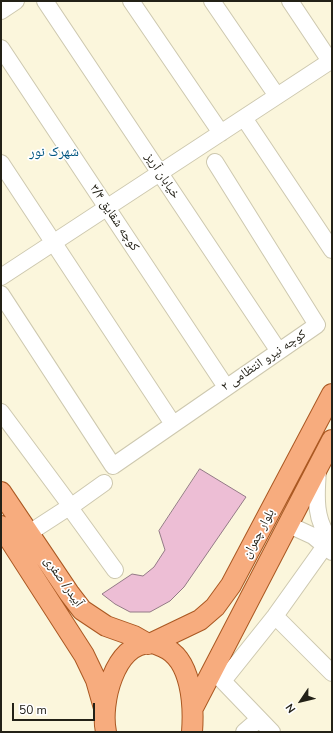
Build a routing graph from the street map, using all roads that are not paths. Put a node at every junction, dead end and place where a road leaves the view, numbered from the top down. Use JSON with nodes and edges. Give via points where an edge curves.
{"nodes":[{"id":1,"x":16,"y":1,"type":"edge"},
{"id":2,"x":45,"y":1,"type":"edge"},
{"id":3,"x":131,"y":1,"type":"edge"},
{"id":4,"x":212,"y":1,"type":"edge"},
{"id":5,"x":290,"y":1,"type":"edge"},
{"id":6,"x":1,"y":11,"type":"edge"},
{"id":7,"x":1,"y":48,"type":"edge"},
{"id":8,"x":331,"y":61,"type":"edge"},
{"id":9,"x":277,"y":96,"type":"junction"},
{"id":10,"x":244,"y":118,"type":"junction"},
{"id":11,"x":221,"y":133,"type":"junction"},
{"id":12,"x":215,"y":162,"type":"dead end"},
{"id":13,"x":1,"y":163,"type":"edge"},
{"id":14,"x":160,"y":173,"type":"junction"},
{"id":15,"x":107,"y":208,"type":"junction"},
{"id":16,"x":53,"y":243,"type":"junction"},
{"id":17,"x":332,"y":250,"type":"edge"},
{"id":18,"x":1,"y":277,"type":"edge"},
{"id":19,"x":1,"y":294,"type":"edge"},
{"id":20,"x":278,"y":350,"type":"junction"},
{"id":21,"x":226,"y":387,"type":"junction"},
{"id":22,"x":332,"y":394,"type":"edge"},
{"id":23,"x":1,"y":412,"type":"edge"},
{"id":24,"x":173,"y":424,"type":"junction"},
{"id":25,"x":332,"y":440,"type":"edge"},
{"id":26,"x":318,"y":466,"type":"junction"},
{"id":27,"x":104,"y":483,"type":"dead end"},
{"id":28,"x":1,"y":492,"type":"edge"},
{"id":29,"x":70,"y":506,"type":"junction"},
{"id":30,"x":287,"y":524,"type":"junction"},
{"id":31,"x":2,"y":531,"type":"edge"},
{"id":32,"x":29,"y":533,"type":"junction"},
{"id":33,"x":330,"y":545,"type":"edge"},
{"id":34,"x":115,"y":570,"type":"dead end"},
{"id":35,"x":212,"y":610,"type":"junction"},
{"id":36,"x":275,"y":616,"type":"junction"},
{"id":37,"x":236,"y":622,"type":"junction"},
{"id":38,"x":150,"y":643,"type":"junction"},
{"id":39,"x":332,"y":674,"type":"edge"},
{"id":40,"x":194,"y":706,"type":"junction"},
{"id":41,"x":105,"y":711,"type":"junction"},
{"id":42,"x":259,"y":719,"type":"junction"},
{"id":43,"x":106,"y":732,"type":"edge"},
{"id":44,"x":192,"y":732,"type":"edge"},
{"id":45,"x":244,"y":732,"type":"edge"},
{"id":46,"x":272,"y":732,"type":"edge"}],
"edges":[{"from":1,"to":6,"type":"street"},
{"from":2,"to":14,"type":"street","name":"خیابان آریز"},
{"from":3,"to":11,"type":"street"},
{"from":4,"to":9,"type":"street"},
{"from":5,"to":8,"type":"street"},
{"from":7,"to":15,"type":"street","name":"کوچه شقایق ۳/۴"},
{"from":8,"to":9,"type":"street"},
{"from":9,"to":10,"type":"street"},
{"from":10,"to":11,"type":"street"},
{"from":10,"to":17,"type":"street"},
{"from":11,"to":14,"type":"street"},
{"from":12,"to":20,"type":"street","name":"کوچه نیرو انتظامی ۲","via":[[317,325]]},
{"from":13,"to":16,"type":"street"},
{"from":14,"to":15,"type":"street"},
{"from":14,"to":20,"type":"street","name":"خیابان آریز"},
{"from":15,"to":16,"type":"street"},
{"from":15,"to":21,"type":"street","name":"کوچه شقایق ۳/۴"},
{"from":16,"to":18,"type":"street"},
{"from":16,"to":24,"type":"street"},
{"from":19,"to":24,"type":"street","name":"کوچه نیرو انتظامی ۲","via":[[113,466]]},
{"from":20,"to":21,"type":"street","name":"کوچه نیرو انتظامی ۲"},
{"from":21,"to":24,"type":"street","name":"کوچه نیرو انتظامی ۲"},
{"from":22,"to":35,"type":"main road","name":"بلوار چمران","via":[[231,585]]},
{"from":23,"to":29,"type":"street"},
{"from":25,"to":26,"type":"main road","name":"بلوار چمران"},
{"from":26,"to":30,"type":"main road","name":"بلوار چمران"},
{"from":26,"to":33,"type":"street","via":[[315,500]]},
{"from":27,"to":29,"type":"street"},
{"from":28,"to":32,"type":"main road","name":"آبیدر/ صفری"},
{"from":29,"to":32,"type":"street"},
{"from":29,"to":34,"type":"street"},
{"from":30,"to":33,"type":"street"},
{"from":30,"to":37,"type":"main road","name":"بلوار چمران"},
{"from":31,"to":41,"type":"main road","name":"آبیدر/ صفری","via":[[84,654],[96,680]]},
{"from":32,"to":38,"type":"main road","name":"آبیدر/ صفری","via":[[82,610],[106,626]]},
{"from":33,"to":36,"type":"street"},
{"from":35,"to":37,"type":"main road","via":[[211,620],[218,628],[228,629]]},
{"from":35,"to":38,"type":"main road","name":"بلوار چمران","via":[[200,620]]},
{"from":36,"to":39,"type":"street"},
{"from":36,"to":42,"type":"street","via":[[221,680]]},
{"from":37,"to":40,"type":"main road","name":"بلوار چمران"},
{"from":38,"to":40,"type":"main road","name":"آبیدر/ صفری","via":[[167,649],[180,662],[189,682]]},
{"from":38,"to":41,"type":"main road","name":"بلوار چمران","via":[[136,648],[122,659],[112,679]]},
{"from":40,"to":44,"type":"main road"},
{"from":41,"to":43,"type":"main road"},
{"from":42,"to":45,"type":"street"},
{"from":42,"to":46,"type":"street"}]}
